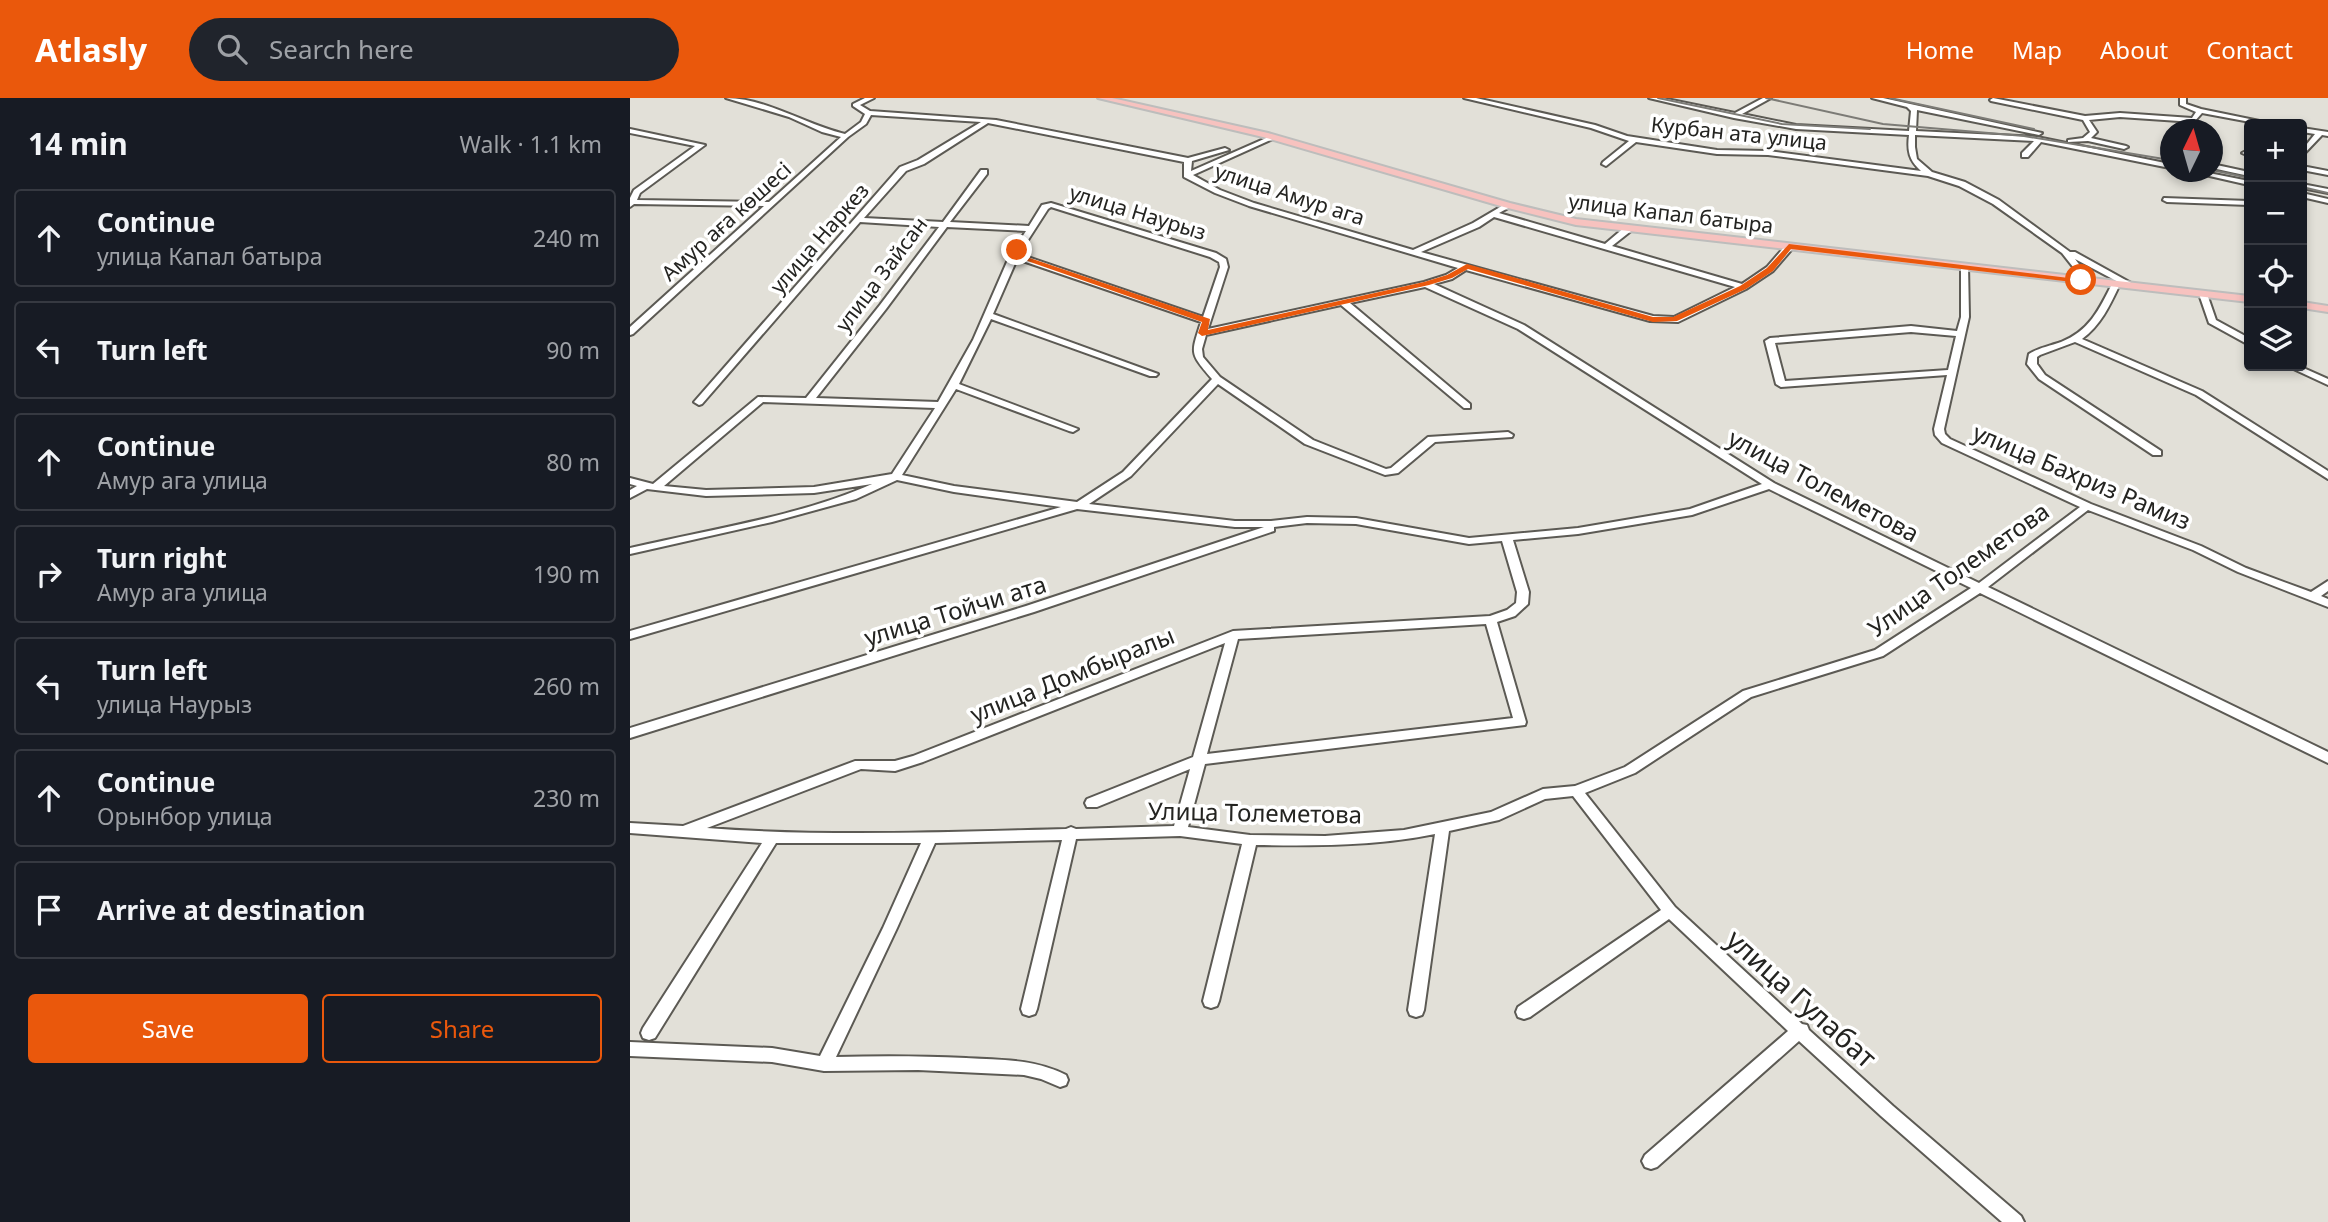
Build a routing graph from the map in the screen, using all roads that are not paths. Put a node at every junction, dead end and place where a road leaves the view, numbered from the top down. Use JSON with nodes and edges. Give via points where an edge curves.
{"nodes":[{"id":1,"x":729,"y":98,"type":"edge"},
{"id":2,"x":871,"y":98,"type":"edge"},
{"id":3,"x":1101,"y":98,"type":"edge"},
{"id":4,"x":1467,"y":98,"type":"edge"},
{"id":5,"x":1652,"y":98,"type":"edge"},
{"id":6,"x":1768,"y":98,"type":"edge"},
{"id":7,"x":1875,"y":98,"type":"edge"},
{"id":8,"x":2183,"y":98,"type":"edge"},
{"id":9,"x":1993,"y":100,"type":"edge"},
{"id":10,"x":1909,"y":106,"type":"junction"},
{"id":11,"x":2200,"y":111,"type":"junction"},
{"id":12,"x":869,"y":113,"type":"junction"},
{"id":13,"x":1734,"y":116,"type":"junction"},
{"id":14,"x":2084,"y":118,"type":"junction"},
{"id":15,"x":2244,"y":119,"type":"edge"},
{"id":16,"x":986,"y":122,"type":"junction"},
{"id":17,"x":630,"y":131,"type":"edge"},
{"id":18,"x":2324,"y":134,"type":"edge"},
{"id":19,"x":1912,"y":135,"type":"junction"},
{"id":20,"x":846,"y":136,"type":"junction"},
{"id":21,"x":1269,"y":136,"type":"junction"},
{"id":22,"x":2010,"y":137,"type":"junction"},
{"id":23,"x":1634,"y":139,"type":"junction"},
{"id":24,"x":2039,"y":139,"type":"junction"},
{"id":25,"x":2087,"y":139,"type":"junction"},
{"id":26,"x":2048,"y":141,"type":"junction"},
{"id":27,"x":2074,"y":141,"type":"junction"},
{"id":28,"x":2000,"y":148,"type":"dead end"},
{"id":29,"x":2307,"y":149,"type":"edge"},
{"id":30,"x":2025,"y":155,"type":"dead end"},
{"id":31,"x":2160,"y":155,"type":"edge"},
{"id":32,"x":1188,"y":160,"type":"junction"},
{"id":33,"x":1606,"y":164,"type":"dead end"},
{"id":34,"x":2160,"y":164,"type":"edge"},
{"id":35,"x":2223,"y":168,"type":"edge"},
{"id":36,"x":2307,"y":169,"type":"edge"},
{"id":37,"x":984,"y":172,"type":"dead end"},
{"id":38,"x":2244,"y":173,"type":"edge"},
{"id":39,"x":2328,"y":173,"type":"edge"},
{"id":40,"x":1929,"y":174,"type":"junction"},
{"id":41,"x":1187,"y":175,"type":"junction"},
{"id":42,"x":2223,"y":178,"type":"edge"},
{"id":43,"x":2244,"y":182,"type":"edge"},
{"id":44,"x":2307,"y":187,"type":"edge"},
{"id":45,"x":2328,"y":191,"type":"edge"},
{"id":46,"x":2307,"y":196,"type":"edge"},
{"id":47,"x":2166,"y":200,"type":"dead end"},
{"id":48,"x":2328,"y":201,"type":"edge"},
{"id":49,"x":632,"y":203,"type":"edge"},
{"id":50,"x":2244,"y":203,"type":"edge"},
{"id":51,"x":771,"y":204,"type":"junction"},
{"id":52,"x":1507,"y":205,"type":"junction"},
{"id":53,"x":1493,"y":214,"type":"junction"},
{"id":54,"x":858,"y":220,"type":"junction"},
{"id":55,"x":943,"y":224,"type":"junction"},
{"id":56,"x":1032,"y":229,"type":"junction"},
{"id":57,"x":1628,"y":229,"type":"junction"},
{"id":58,"x":1606,"y":247,"type":"junction"},
{"id":59,"x":1789,"y":247,"type":"junction"},
{"id":60,"x":2064,"y":251,"type":"junction"},
{"id":61,"x":1415,"y":252,"type":"junction"},
{"id":62,"x":1014,"y":255,"type":"junction"},
{"id":63,"x":1467,"y":266,"type":"junction"},
{"id":64,"x":1965,"y":267,"type":"junction"},
{"id":65,"x":2081,"y":280,"type":"junction"},
{"id":66,"x":1426,"y":284,"type":"junction"},
{"id":67,"x":2116,"y":284,"type":"junction"},
{"id":68,"x":2134,"y":286,"type":"junction"},
{"id":69,"x":1743,"y":287,"type":"junction"},
{"id":70,"x":2203,"y":294,"type":"junction"},
{"id":71,"x":2244,"y":298,"type":"edge"},
{"id":72,"x":1343,"y":302,"type":"junction"},
{"id":73,"x":2307,"y":306,"type":"edge"},
{"id":74,"x":2328,"y":309,"type":"edge"},
{"id":75,"x":987,"y":315,"type":"junction"},
{"id":76,"x":1207,"y":321,"type":"junction"},
{"id":77,"x":630,"y":332,"type":"edge"},
{"id":78,"x":1202,"y":333,"type":"junction"},
{"id":79,"x":1962,"y":334,"type":"junction"},
{"id":80,"x":2244,"y":339,"type":"edge"},
{"id":81,"x":2078,"y":341,"type":"junction"},
{"id":82,"x":2303,"y":371,"type":"edge"},
{"id":83,"x":1953,"y":372,"type":"junction"},
{"id":84,"x":1153,"y":374,"type":"dead end"},
{"id":85,"x":1217,"y":379,"type":"junction"},
{"id":86,"x":2328,"y":382,"type":"edge"},
{"id":87,"x":954,"y":385,"type":"junction"},
{"id":88,"x":809,"y":400,"type":"junction"},
{"id":89,"x":699,"y":402,"type":"dead end"},
{"id":90,"x":941,"y":405,"type":"junction"},
{"id":91,"x":1467,"y":406,"type":"dead end"},
{"id":92,"x":1073,"y":429,"type":"dead end"},
{"id":93,"x":1508,"y":435,"type":"dead end"},
{"id":94,"x":2157,"y":453,"type":"dead end"},
{"id":95,"x":2328,"y":476,"type":"edge"},
{"id":96,"x":896,"y":477,"type":"junction"},
{"id":97,"x":630,"y":481,"type":"edge"},
{"id":98,"x":1770,"y":485,"type":"junction"},
{"id":99,"x":650,"y":486,"type":"junction"},
{"id":100,"x":630,"y":495,"type":"edge"},
{"id":101,"x":1082,"y":504,"type":"junction"},
{"id":102,"x":2087,"y":506,"type":"junction"},
{"id":103,"x":1291,"y":522,"type":"junction"},
{"id":104,"x":1507,"y":539,"type":"junction"},
{"id":105,"x":630,"y":551,"type":"edge"},
{"id":106,"x":2328,"y":585,"type":"edge"},
{"id":107,"x":1978,"y":589,"type":"junction"},
{"id":108,"x":2314,"y":597,"type":"junction"},
{"id":109,"x":2328,"y":603,"type":"edge"},
{"id":110,"x":1491,"y":620,"type":"junction"},
{"id":111,"x":630,"y":635,"type":"edge"},
{"id":112,"x":1234,"y":635,"type":"junction"},
{"id":113,"x":630,"y":733,"type":"edge"},
{"id":114,"x":2328,"y":758,"type":"edge"},
{"id":115,"x":1200,"y":760,"type":"junction"},
{"id":116,"x":1576,"y":792,"type":"junction"},
{"id":117,"x":1092,"y":803,"type":"dead end"},
{"id":118,"x":1443,"y":827,"type":"junction"},
{"id":119,"x":630,"y":828,"type":"edge"},
{"id":120,"x":1180,"y":831,"type":"junction"},
{"id":121,"x":684,"y":832,"type":"junction"},
{"id":122,"x":1071,"y":832,"type":"junction"},
{"id":123,"x":772,"y":838,"type":"junction"},
{"id":124,"x":930,"y":838,"type":"junction"},
{"id":125,"x":1250,"y":840,"type":"junction"},
{"id":126,"x":1670,"y":911,"type":"junction"},
{"id":127,"x":1211,"y":1001,"type":"dead end"},
{"id":128,"x":1029,"y":1009,"type":"dead end"},
{"id":129,"x":1416,"y":1010,"type":"dead end"},
{"id":130,"x":1524,"y":1012,"type":"dead end"},
{"id":131,"x":1801,"y":1030,"type":"junction"},
{"id":132,"x":649,"y":1033,"type":"dead end"},
{"id":133,"x":630,"y":1049,"type":"edge"},
{"id":134,"x":824,"y":1064,"type":"junction"},
{"id":135,"x":1060,"y":1080,"type":"dead end"},
{"id":136,"x":1651,"y":1161,"type":"dead end"},
{"id":137,"x":2015,"y":1222,"type":"edge"}],
"edges":[{"from":1,"to":20,"type":"street"},
{"from":2,"to":12,"type":"street","via":[[855,107]]},
{"from":3,"to":21,"type":"main road","name":"улица Капал батыра"},
{"from":4,"to":23,"type":"street","name":"Курбан ата улица"},
{"from":5,"to":13,"type":"street"},
{"from":6,"to":13,"type":"street"},
{"from":7,"to":10,"type":"street"},
{"from":8,"to":11,"type":"street","via":[[2183,105]]},
{"from":9,"to":14,"type":"street"},
{"from":10,"to":19,"type":"street","via":[[1914,110]]},
{"from":10,"to":27,"type":"street"},
{"from":11,"to":14,"type":"street","via":[[2194,120],[2120,115]]},
{"from":11,"to":15,"type":"street"},
{"from":12,"to":16,"type":"street","name":"улица Амур ага"},
{"from":12,"to":20,"type":"street","via":[[864,123]]},
{"from":13,"to":19,"type":"street","via":[[1796,127]]},
{"from":14,"to":25,"type":"street","via":[[2094,132]]},
{"from":16,"to":32,"type":"street","name":"улица Амур ага"},
{"from":16,"to":54,"type":"street","name":"улица Наркез","via":[[903,169]]},
{"from":17,"to":49,"type":"street","via":[[701,145],[637,192]]},
{"from":18,"to":29,"type":"street"},
{"from":19,"to":22,"type":"street"},
{"from":19,"to":40,"type":"street","via":[[1914,160]]},
{"from":20,"to":51,"type":"street","name":"Амур аға көшесі"},
{"from":21,"to":32,"type":"street"},
{"from":21,"to":41,"type":"street"},
{"from":21,"to":52,"type":"main road","name":"улица Капал батыра"},
{"from":22,"to":24,"type":"street"},
{"from":22,"to":28,"type":"street"},
{"from":23,"to":33,"type":"street"},
{"from":23,"to":40,"type":"street","name":"Курбан ата улица"},
{"from":24,"to":26,"type":"street"},
{"from":24,"to":30,"type":"street"},
{"from":25,"to":27,"type":"street"},
{"from":25,"to":31,"type":"street"},
{"from":26,"to":27,"type":"street"},
{"from":26,"to":34,"type":"street"},
{"from":32,"to":41,"type":"street","name":"улица Амур ага"},
{"from":35,"to":38,"type":"street"},
{"from":36,"to":39,"type":"street"},
{"from":37,"to":55,"type":"street","name":"улица Зайсан"},
{"from":40,"to":60,"type":"street","name":"Курбан ата улица","via":[[1980,191]]},
{"from":41,"to":61,"type":"street","name":"улица Амур ага","via":[[1279,212]]},
{"from":42,"to":43,"type":"street"},
{"from":44,"to":45,"type":"street"},
{"from":46,"to":48,"type":"street"},
{"from":47,"to":50,"type":"street"},
{"from":49,"to":51,"type":"street"},
{"from":51,"to":77,"type":"street","name":"Амур аға көшесі"},
{"from":52,"to":53,"type":"street"},
{"from":52,"to":57,"type":"main road","name":"улица Капал батыра"},
{"from":53,"to":58,"type":"street"},
{"from":53,"to":61,"type":"street"},
{"from":54,"to":55,"type":"street"},
{"from":54,"to":89,"type":"street","name":"улица Наркез"},
{"from":55,"to":56,"type":"street"},
{"from":55,"to":88,"type":"street","name":"улица Зайсан"},
{"from":56,"to":62,"type":"street"},
{"from":56,"to":76,"type":"street","name":"улица Наурыз","via":[[1049,205],[1213,255],[1223,261]]},
{"from":57,"to":58,"type":"street"},
{"from":57,"to":59,"type":"main road","name":"улица Капал батыра"},
{"from":58,"to":69,"type":"street"},
{"from":59,"to":64,"type":"main road","name":"улица Капал батыра"},
{"from":59,"to":69,"type":"street","name":"улица Амур ага","via":[[1770,269]]},
{"from":60,"to":65,"type":"street","via":[[2081,272]]},
{"from":60,"to":68,"type":"street","name":"Курбан ата улица"},
{"from":61,"to":63,"type":"street","name":"улица Амур ага"},
{"from":62,"to":75,"type":"street"},
{"from":62,"to":76,"type":"street"},
{"from":63,"to":66,"type":"street"},
{"from":63,"to":69,"type":"street","name":"улица Амур ага","via":[[1663,321],[1675,320]]},
{"from":64,"to":65,"type":"main road","name":"улица Капал батыра"},
{"from":64,"to":79,"type":"street","name":"улица Бахриз Рамиз"},
{"from":65,"to":67,"type":"main road","name":"улица Капал батыра"},
{"from":66,"to":72,"type":"street"},
{"from":66,"to":98,"type":"street","name":"улица Толеметова","via":[[1521,327]]},
{"from":67,"to":68,"type":"main road","name":"улица Капал батыра"},
{"from":67,"to":81,"type":"street","via":[[2100,317]]},
{"from":68,"to":70,"type":"main road","name":"улица Капал батыра"},
{"from":70,"to":71,"type":"main road","name":"улица Капал батыра"},
{"from":70,"to":80,"type":"street","via":[[2212,321]]},
{"from":72,"to":78,"type":"street"},
{"from":72,"to":91,"type":"street"},
{"from":73,"to":74,"type":"main road"},
{"from":75,"to":84,"type":"street"},
{"from":75,"to":87,"type":"street"},
{"from":76,"to":78,"type":"street","name":"улица Наурыз"},
{"from":78,"to":85,"type":"street","name":"улица Наурыз","via":[[1196,349]]},
{"from":79,"to":83,"type":"street","name":"улица Бахриз Рамиз"},
{"from":79,"to":83,"type":"street","via":[[1912,329],[1770,341],[1780,384]]},
{"from":81,"to":94,"type":"street","via":[[2037,353],[2032,364],[2042,377]]},
{"from":81,"to":95,"type":"street","via":[[2199,393]]},
{"from":82,"to":86,"type":"street"},
{"from":83,"to":102,"type":"street","name":"улица Бахриз Рамиз","via":[[1940,435]]},
{"from":85,"to":93,"type":"street","name":"улица Наурыз","via":[[1309,442],[1385,472],[1394,471],[1432,439]]},
{"from":85,"to":101,"type":"street","via":[[1127,474]]},
{"from":87,"to":90,"type":"street"},
{"from":87,"to":92,"type":"street"},
{"from":88,"to":90,"type":"street"},
{"from":88,"to":99,"type":"street","via":[[758,401]]},
{"from":90,"to":96,"type":"street"},
{"from":96,"to":99,"type":"street","via":[[814,490],[706,493]]},
{"from":96,"to":101,"type":"street","via":[[954,489]]},
{"from":96,"to":105,"type":"street","via":[[852,497]]},
{"from":97,"to":99,"type":"street"},
{"from":98,"to":104,"type":"street","via":[[1692,512]]},
{"from":98,"to":107,"type":"street","name":"улица Толеметова"},
{"from":99,"to":100,"type":"street"},
{"from":101,"to":103,"type":"street","via":[[1235,524]]},
{"from":101,"to":111,"type":"street"},
{"from":102,"to":107,"type":"street","name":"Улица Толеметова"},
{"from":102,"to":108,"type":"street","name":"улица Бахриз Рамиз"},
{"from":103,"to":104,"type":"street","via":[[1356,521],[1458,540]]},
{"from":103,"to":113,"type":"street","name":"улица Тойчи ата","via":[[1030,609]]},
{"from":104,"to":110,"type":"street","name":"улица Домбыралы","via":[[1523,592],[1522,604]]},
{"from":106,"to":108,"type":"street"},
{"from":107,"to":114,"type":"street","name":"улица Толеметова"},
{"from":107,"to":116,"type":"street","name":"Улица Толеметова","via":[[1879,653],[1747,694],[1630,770]]},
{"from":108,"to":109,"type":"street","name":"улица Бахриз Рамиз"},
{"from":110,"to":112,"type":"street","name":"улица Домбыралы"},
{"from":110,"to":115,"type":"street","via":[[1520,722]]},
{"from":112,"to":115,"type":"street"},
{"from":112,"to":121,"type":"street","name":"улица Домбыралы","via":[[918,759],[895,766],[860,764]]},
{"from":115,"to":117,"type":"street"},
{"from":115,"to":120,"type":"street"},
{"from":116,"to":118,"type":"street","name":"Улица Толеметова","via":[[1543,794],[1494,816]]},
{"from":116,"to":126,"type":"street","name":"улица Гулабат"},
{"from":118,"to":125,"type":"street","name":"Улица Толеметова","via":[[1325,841]]},
{"from":118,"to":129,"type":"street"},
{"from":119,"to":121,"type":"street","name":"Улица Толеметова"},
{"from":120,"to":122,"type":"street","name":"Улица Толеметова"},
{"from":120,"to":125,"type":"street","name":"Улица Толеметова"},
{"from":121,"to":123,"type":"street","name":"Улица Толеметова"},
{"from":122,"to":124,"type":"street","name":"Улица Толеметова"},
{"from":122,"to":128,"type":"street"},
{"from":123,"to":124,"type":"street","name":"Улица Толеметова"},
{"from":123,"to":132,"type":"street"},
{"from":124,"to":134,"type":"street"},
{"from":125,"to":127,"type":"street"},
{"from":126,"to":130,"type":"street"},
{"from":126,"to":131,"type":"street","name":"улица Гулабат"},
{"from":131,"to":136,"type":"street"},
{"from":131,"to":137,"type":"street","name":"улица Гулабат"},
{"from":133,"to":134,"type":"street","via":[[772,1055]]},
{"from":134,"to":135,"type":"street","via":[[1024,1068]]}]}
